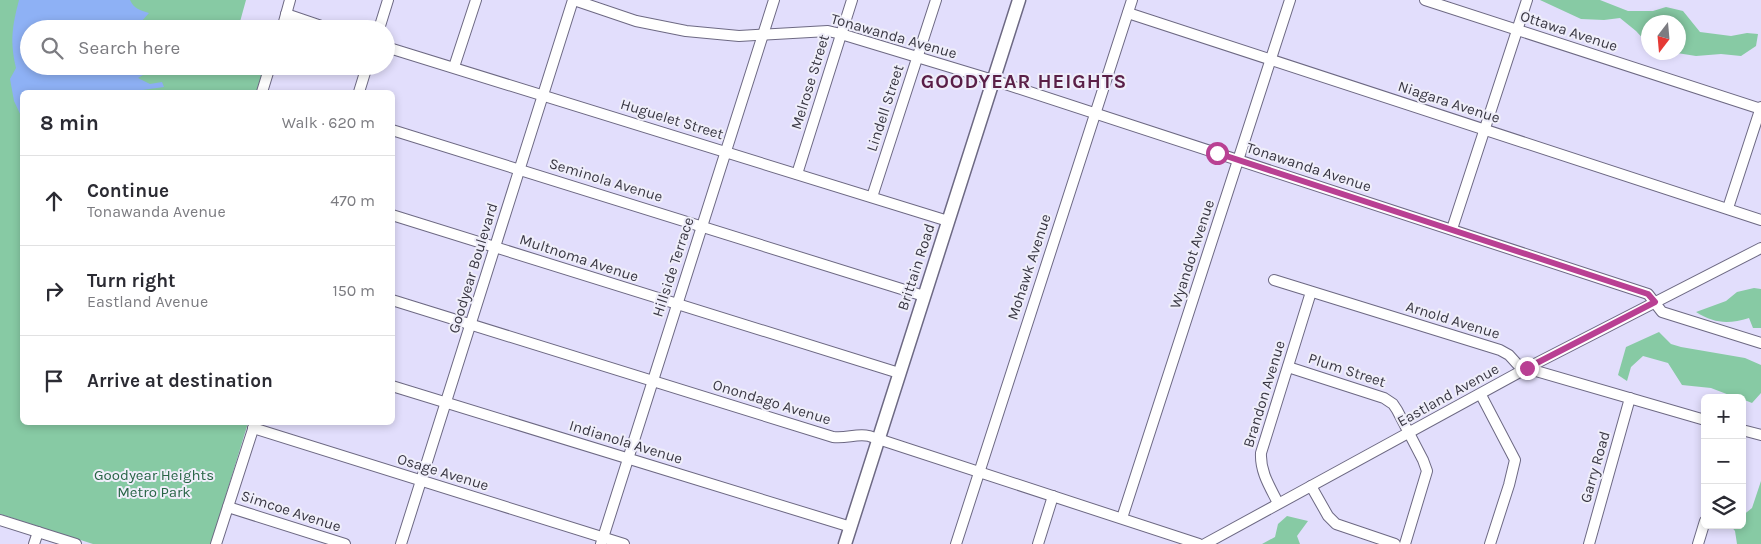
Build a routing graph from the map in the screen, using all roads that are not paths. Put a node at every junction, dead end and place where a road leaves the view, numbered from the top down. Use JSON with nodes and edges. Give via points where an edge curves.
{"nodes":[{"id":1,"x":290,"y":0,"type":"edge"},
{"id":2,"x":388,"y":0,"type":"edge"},
{"id":3,"x":476,"y":0,"type":"edge"},
{"id":4,"x":574,"y":0,"type":"edge"},
{"id":5,"x":774,"y":0,"type":"edge"},
{"id":6,"x":852,"y":0,"type":"edge"},
{"id":7,"x":936,"y":0,"type":"edge"},
{"id":8,"x":1019,"y":0,"type":"edge"},
{"id":9,"x":1132,"y":0,"type":"edge"},
{"id":10,"x":1290,"y":0,"type":"edge"},
{"id":11,"x":1426,"y":0,"type":"edge"},
{"id":12,"x":1527,"y":0,"type":"edge"},
{"id":13,"x":286,"y":14,"type":"junction"},
{"id":14,"x":1128,"y":14,"type":"junction"},
{"id":15,"x":284,"y":20,"type":"edge"},
{"id":16,"x":304,"y":20,"type":"edge"},
{"id":17,"x":382,"y":20,"type":"edge"},
{"id":18,"x":1517,"y":30,"type":"junction"},
{"id":19,"x":841,"y":34,"type":"junction"},
{"id":20,"x":762,"y":36,"type":"junction"},
{"id":21,"x":395,"y":50,"type":"edge"},
{"id":22,"x":918,"y":57,"type":"junction"},
{"id":23,"x":1271,"y":60,"type":"junction"},
{"id":24,"x":454,"y":67,"type":"junction"},
{"id":25,"x":267,"y":75,"type":"edge"},
{"id":26,"x":364,"y":75,"type":"edge"},
{"id":27,"x":993,"y":80,"type":"junction"},
{"id":28,"x":263,"y":90,"type":"edge"},
{"id":29,"x":360,"y":90,"type":"edge"},
{"id":30,"x":544,"y":95,"type":"junction"},
{"id":31,"x":1761,"y":108,"type":"edge"},
{"id":32,"x":1094,"y":114,"type":"junction"},
{"id":33,"x":1484,"y":129,"type":"junction"},
{"id":34,"x":395,"y":131,"type":"edge"},
{"id":35,"x":726,"y":152,"type":"junction"},
{"id":36,"x":1238,"y":160,"type":"junction"},
{"id":37,"x":520,"y":169,"type":"junction"},
{"id":38,"x":797,"y":174,"type":"junction"},
{"id":39,"x":872,"y":197,"type":"junction"},
{"id":40,"x":1728,"y":208,"type":"junction"},
{"id":41,"x":395,"y":216,"type":"edge"},
{"id":42,"x":1761,"y":220,"type":"edge"},
{"id":43,"x":948,"y":221,"type":"junction"},
{"id":44,"x":702,"y":226,"type":"junction"},
{"id":45,"x":1452,"y":229,"type":"junction"},
{"id":46,"x":495,"y":247,"type":"junction"},
{"id":47,"x":1760,"y":251,"type":"edge"},
{"id":48,"x":1274,"y":280,"type":"dead end"},
{"id":49,"x":1311,"y":292,"type":"junction"},
{"id":50,"x":924,"y":296,"type":"junction"},
{"id":51,"x":395,"y":301,"type":"edge"},
{"id":52,"x":1655,"y":302,"type":"junction"},
{"id":53,"x":677,"y":304,"type":"junction"},
{"id":54,"x":472,"y":324,"type":"junction"},
{"id":55,"x":1761,"y":343,"type":"edge"},
{"id":56,"x":1288,"y":367,"type":"junction"},
{"id":57,"x":1527,"y":368,"type":"junction"},
{"id":58,"x":900,"y":373,"type":"junction"},
{"id":59,"x":652,"y":381,"type":"junction"},
{"id":60,"x":395,"y":387,"type":"edge"},
{"id":61,"x":1480,"y":394,"type":"junction"},
{"id":62,"x":1630,"y":398,"type":"junction"},
{"id":63,"x":445,"y":402,"type":"junction"},
{"id":64,"x":1701,"y":419,"type":"edge"},
{"id":65,"x":254,"y":425,"type":"edge"},
{"id":66,"x":1746,"y":431,"type":"edge"},
{"id":67,"x":1410,"y":432,"type":"junction"},
{"id":68,"x":1761,"y":436,"type":"edge"},
{"id":69,"x":879,"y":439,"type":"junction"},
{"id":70,"x":628,"y":458,"type":"junction"},
{"id":71,"x":979,"y":471,"type":"junction"},
{"id":72,"x":420,"y":481,"type":"junction"},
{"id":73,"x":1311,"y":486,"type":"junction"},
{"id":74,"x":1053,"y":496,"type":"junction"},
{"id":75,"x":1278,"y":503,"type":"junction"},
{"id":76,"x":228,"y":507,"type":"junction"},
{"id":77,"x":1122,"y":518,"type":"junction"},
{"id":78,"x":0,"y":520,"type":"edge"},
{"id":79,"x":851,"y":527,"type":"junction"},
{"id":80,"x":1703,"y":529,"type":"edge"},
{"id":81,"x":38,"y":532,"type":"junction"},
{"id":82,"x":602,"y":541,"type":"edge"},
{"id":83,"x":34,"y":544,"type":"edge"},
{"id":84,"x":76,"y":544,"type":"edge"},
{"id":85,"x":216,"y":544,"type":"edge"},
{"id":86,"x":345,"y":544,"type":"edge"},
{"id":87,"x":400,"y":544,"type":"edge"},
{"id":88,"x":624,"y":544,"type":"edge"},
{"id":89,"x":845,"y":544,"type":"edge"},
{"id":90,"x":956,"y":544,"type":"edge"},
{"id":91,"x":1038,"y":544,"type":"edge"},
{"id":92,"x":1199,"y":544,"type":"edge"},
{"id":93,"x":1205,"y":544,"type":"edge"},
{"id":94,"x":1396,"y":544,"type":"edge"},
{"id":95,"x":1405,"y":544,"type":"edge"},
{"id":96,"x":1490,"y":544,"type":"edge"},
{"id":97,"x":1589,"y":544,"type":"edge"},
{"id":98,"x":1698,"y":544,"type":"edge"}],
"edges":[{"from":1,"to":13,"type":"street"},
{"from":2,"to":17,"type":"street"},
{"from":3,"to":24,"type":"street"},
{"from":4,"to":20,"type":"street","name":"Tonawanda Avenue","via":[[621,17],[656,25],[712,34]]},
{"from":4,"to":30,"type":"street","name":"Goodyear Boulevard"},
{"from":5,"to":20,"type":"street","name":"Hillside Terrace"},
{"from":6,"to":19,"type":"street","name":"Melrose Street"},
{"from":7,"to":22,"type":"street","name":"Lindell Street"},
{"from":8,"to":27,"type":"main road","name":"Brittain Road"},
{"from":9,"to":14,"type":"street","name":"Mohawk Avenue"},
{"from":10,"to":23,"type":"street","name":"Wyandot Avenue"},
{"from":11,"to":18,"type":"street","name":"Ottawa Avenue"},
{"from":12,"to":18,"type":"street"},
{"from":13,"to":15,"type":"street"},
{"from":13,"to":16,"type":"street"},
{"from":14,"to":23,"type":"street","name":"Niagara Avenue"},
{"from":14,"to":32,"type":"street","name":"Mohawk Avenue"},
{"from":18,"to":31,"type":"street","name":"Ottawa Avenue"},
{"from":18,"to":33,"type":"street"},
{"from":19,"to":20,"type":"street","name":"Tonawanda Avenue","via":[[828,31]]},
{"from":19,"to":22,"type":"street","name":"Tonawanda Avenue"},
{"from":19,"to":38,"type":"street","name":"Melrose Street"},
{"from":20,"to":35,"type":"street","name":"Hillside Terrace"},
{"from":21,"to":24,"type":"street","name":"Huguelet Street"},
{"from":22,"to":27,"type":"street","name":"Tonawanda Avenue"},
{"from":22,"to":39,"type":"street","name":"Lindell Street"},
{"from":23,"to":33,"type":"street","name":"Niagara Avenue"},
{"from":23,"to":36,"type":"street","name":"Wyandot Avenue"},
{"from":24,"to":30,"type":"street","name":"Huguelet Street"},
{"from":25,"to":28,"type":"street"},
{"from":26,"to":29,"type":"street"},
{"from":27,"to":32,"type":"street","name":"Tonawanda Avenue"},
{"from":27,"to":43,"type":"main road","name":"Brittain Road"},
{"from":30,"to":35,"type":"street","name":"Huguelet Street"},
{"from":30,"to":37,"type":"street","name":"Goodyear Boulevard"},
{"from":31,"to":40,"type":"street"},
{"from":32,"to":36,"type":"street","name":"Tonawanda Avenue"},
{"from":32,"to":71,"type":"street","name":"Mohawk Avenue"},
{"from":33,"to":40,"type":"street","name":"Niagara Avenue"},
{"from":33,"to":45,"type":"street"},
{"from":34,"to":37,"type":"street","name":"Seminola Avenue"},
{"from":35,"to":38,"type":"street","name":"Huguelet Street"},
{"from":35,"to":44,"type":"street","name":"Hillside Terrace"},
{"from":36,"to":45,"type":"street","name":"Tonawanda Avenue"},
{"from":36,"to":77,"type":"street","name":"Wyandot Avenue"},
{"from":37,"to":44,"type":"street","name":"Seminola Avenue"},
{"from":37,"to":46,"type":"street","name":"Goodyear Boulevard"},
{"from":38,"to":39,"type":"street","name":"Huguelet Street"},
{"from":39,"to":43,"type":"street","name":"Huguelet Street"},
{"from":40,"to":42,"type":"street","name":"Niagara Avenue"},
{"from":41,"to":46,"type":"street","name":"Multnoma Avenue"},
{"from":43,"to":50,"type":"main road","name":"Brittain Road"},
{"from":44,"to":50,"type":"street","name":"Seminola Avenue"},
{"from":44,"to":53,"type":"street","name":"Hillside Terrace"},
{"from":45,"to":52,"type":"street","name":"Tonawanda Avenue","via":[[1648,294]]},
{"from":46,"to":53,"type":"street","name":"Multnoma Avenue"},
{"from":46,"to":54,"type":"street","name":"Goodyear Boulevard"},
{"from":47,"to":52,"type":"street","name":"Eastland Avenue"},
{"from":48,"to":49,"type":"street","name":"Arnold Avenue"},
{"from":49,"to":56,"type":"street","name":"Brandon Avenue"},
{"from":49,"to":57,"type":"street","name":"Arnold Avenue","via":[[1500,350]]},
{"from":50,"to":58,"type":"main road","name":"Brittain Road"},
{"from":51,"to":54,"type":"street","name":"Onondago Avenue"},
{"from":52,"to":55,"type":"street","name":"Tonawanda Avenue","via":[[1662,312]]},
{"from":52,"to":57,"type":"street","name":"Eastland Avenue"},
{"from":53,"to":58,"type":"street","name":"Multnoma Avenue"},
{"from":53,"to":59,"type":"street","name":"Hillside Terrace"},
{"from":54,"to":59,"type":"street","name":"Onondago Avenue"},
{"from":54,"to":63,"type":"street","name":"Goodyear Boulevard"},
{"from":56,"to":67,"type":"street","name":"Plum Street","via":[[1384,398],[1393,404]]},
{"from":56,"to":75,"type":"street","name":"Brandon Avenue","via":[[1261,454],[1264,476]]},
{"from":57,"to":61,"type":"street","name":"Eastland Avenue"},
{"from":57,"to":62,"type":"street","name":"Arnold Avenue"},
{"from":58,"to":69,"type":"main road","name":"Brittain Road"},
{"from":59,"to":69,"type":"street","name":"Onondago Avenue","via":[[834,437],[859,434]]},
{"from":59,"to":70,"type":"street","name":"Hillside Terrace"},
{"from":60,"to":63,"type":"street","name":"Indianola Avenue"},
{"from":61,"to":67,"type":"street","name":"Eastland Avenue"},
{"from":61,"to":96,"type":"street","via":[[1515,460]]},
{"from":62,"to":64,"type":"street","name":"Arnold Avenue"},
{"from":62,"to":97,"type":"street","name":"Garry Road"},
{"from":63,"to":70,"type":"street","name":"Indianola Avenue"},
{"from":63,"to":72,"type":"street","name":"Goodyear Boulevard"},
{"from":65,"to":72,"type":"street","name":"Osage Avenue"},
{"from":65,"to":76,"type":"street"},
{"from":66,"to":68,"type":"street"},
{"from":67,"to":73,"type":"street","name":"Eastland Avenue"},
{"from":67,"to":95,"type":"street","name":"Plum Street","via":[[1427,471]]},
{"from":69,"to":71,"type":"street","name":"Onondago Avenue"},
{"from":69,"to":79,"type":"main road","name":"Brittain Road"},
{"from":70,"to":79,"type":"street","name":"Indianola Avenue"},
{"from":70,"to":82,"type":"street","name":"Hillside Terrace"},
{"from":71,"to":74,"type":"street","name":"Onondago Avenue"},
{"from":71,"to":90,"type":"street","name":"Mohawk Avenue"},
{"from":72,"to":82,"type":"street","name":"Osage Avenue"},
{"from":72,"to":87,"type":"street","name":"Goodyear Boulevard"},
{"from":73,"to":75,"type":"street","name":"Eastland Avenue"},
{"from":73,"to":94,"type":"street","via":[[1336,524]]},
{"from":74,"to":77,"type":"street","name":"Onondago Avenue"},
{"from":74,"to":91,"type":"street"},
{"from":75,"to":93,"type":"street","name":"Eastland Avenue"},
{"from":76,"to":85,"type":"street"},
{"from":76,"to":86,"type":"street","name":"Simcoe Avenue"},
{"from":77,"to":92,"type":"street","name":"Onondago Avenue"},
{"from":78,"to":81,"type":"street"},
{"from":79,"to":89,"type":"main road","name":"Brittain Road"},
{"from":80,"to":98,"type":"street"},
{"from":81,"to":83,"type":"street"},
{"from":81,"to":84,"type":"street"},
{"from":82,"to":88,"type":"street","name":"Osage Avenue"}]}
